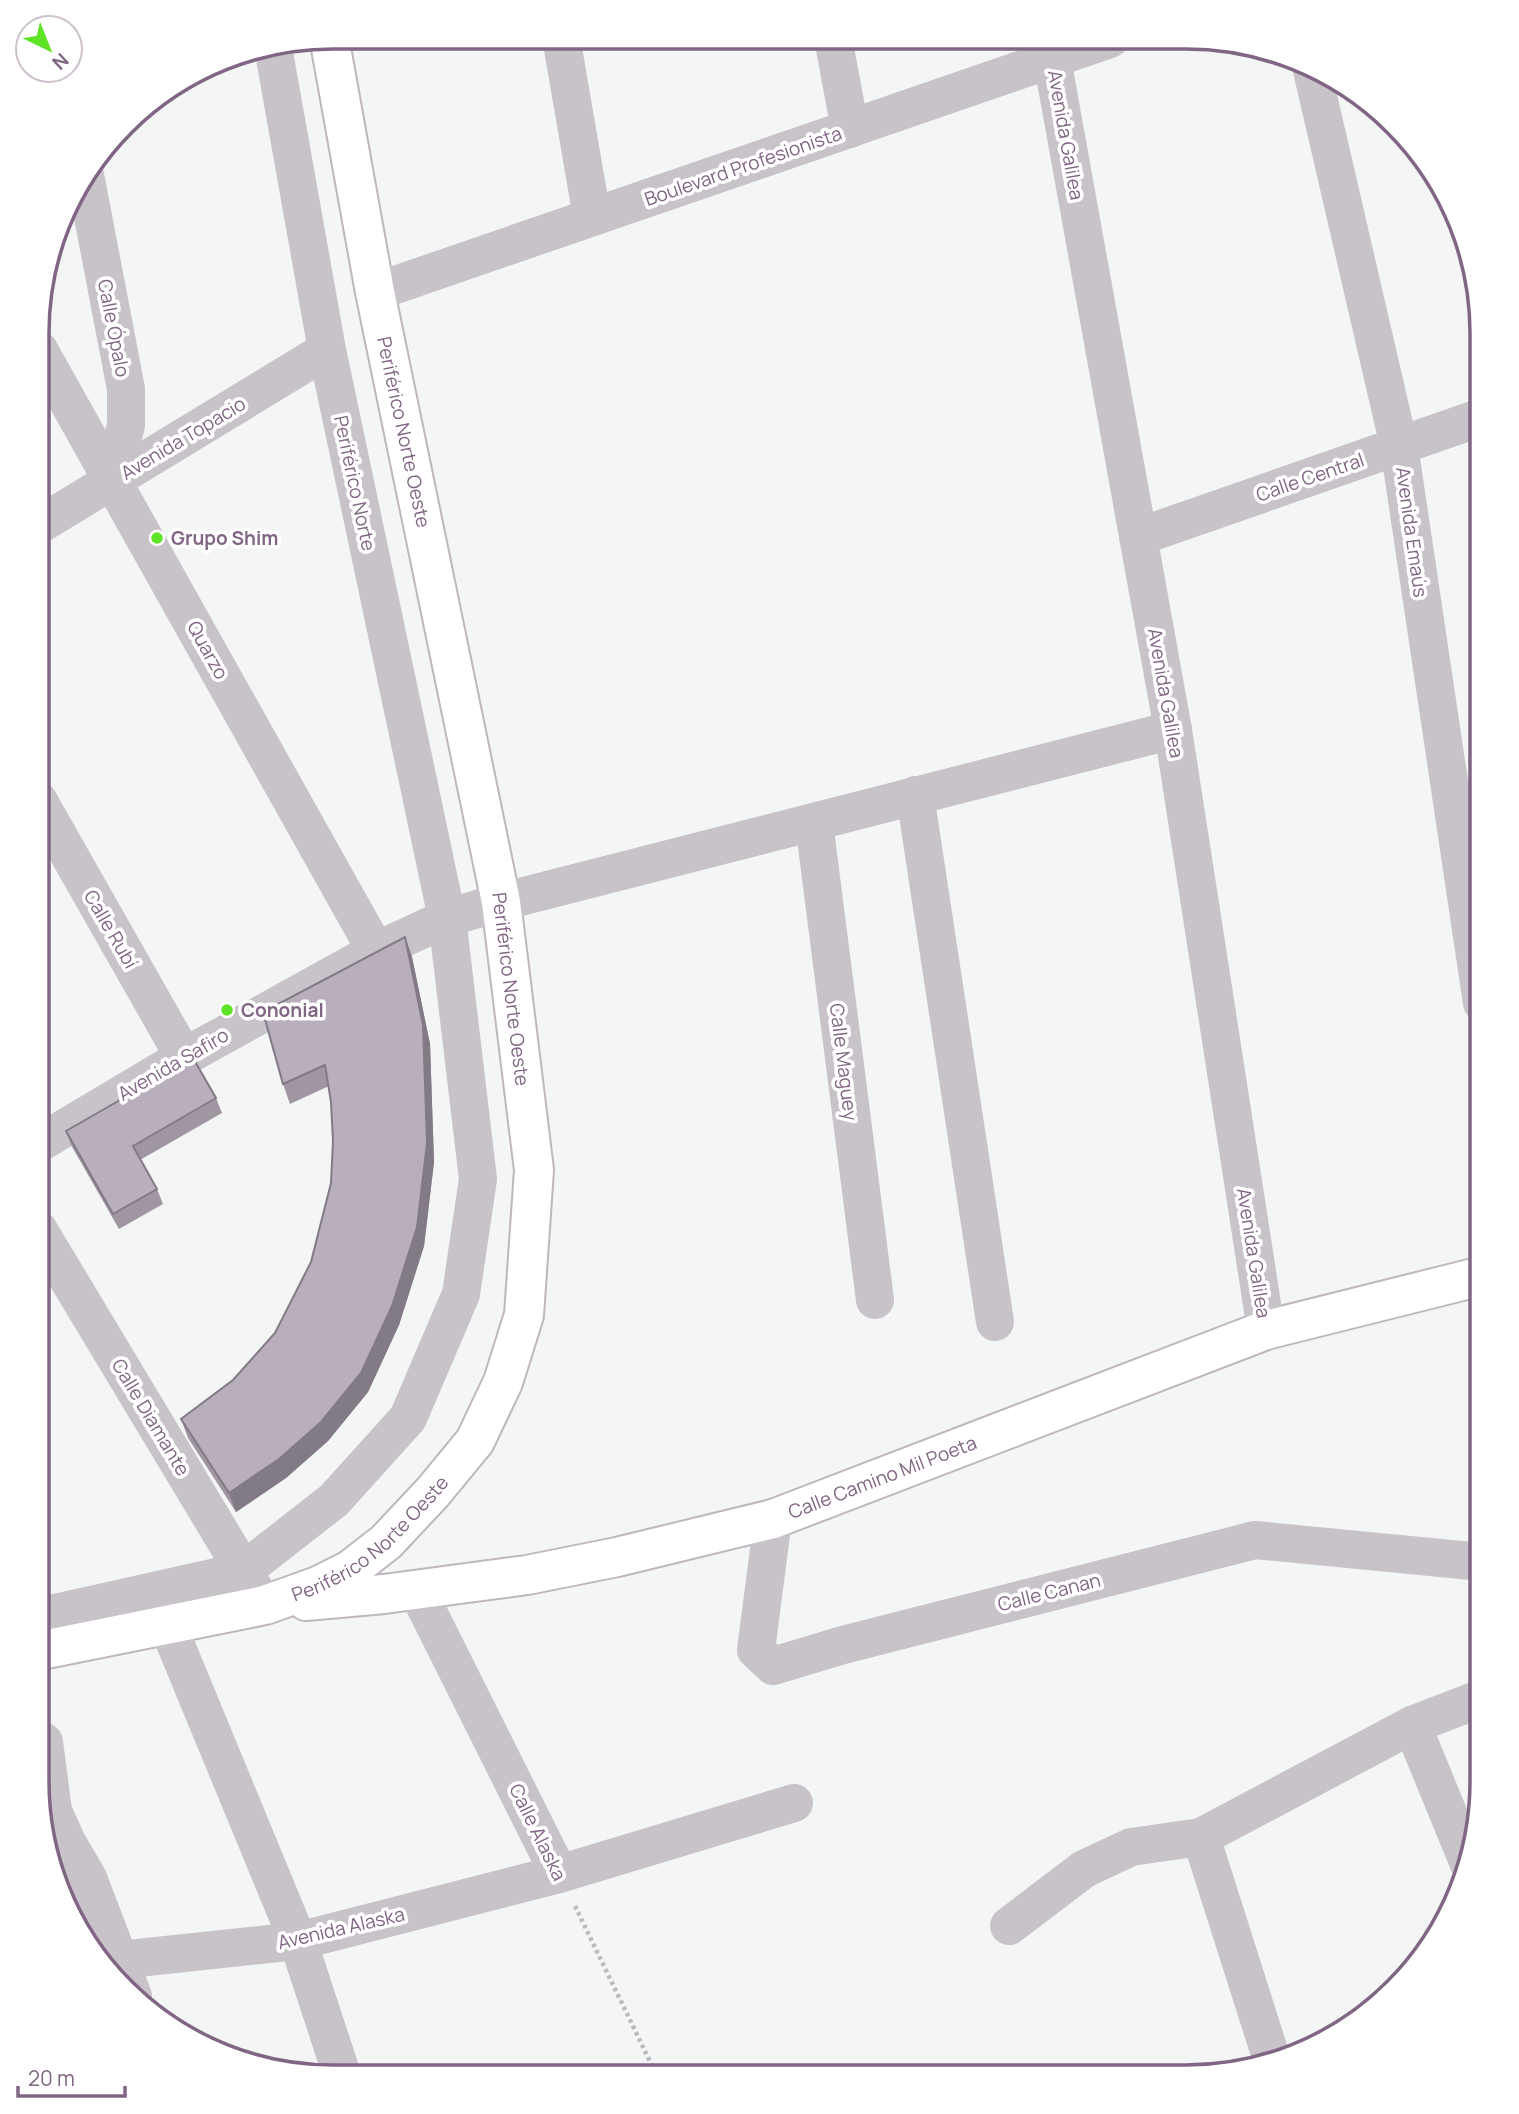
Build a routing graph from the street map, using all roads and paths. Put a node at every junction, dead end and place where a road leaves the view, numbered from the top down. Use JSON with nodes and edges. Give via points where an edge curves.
{"nodes":[{"id":1,"x":331,"y":49,"type":"edge"},
{"id":2,"x":563,"y":49,"type":"edge"},
{"id":3,"x":835,"y":49,"type":"edge"},
{"id":4,"x":1080,"y":49,"type":"edge"},
{"id":5,"x":274,"y":55,"type":"edge"},
{"id":6,"x":1052,"y":59,"type":"junction"},
{"id":7,"x":1314,"y":80,"type":"edge"},
{"id":8,"x":850,"y":129,"type":"junction"},
{"id":9,"x":88,"y":190,"type":"edge"},
{"id":10,"x":592,"y":217,"type":"junction"},
{"id":11,"x":375,"y":292,"type":"junction"},
{"id":12,"x":327,"y":350,"type":"junction"},
{"id":13,"x":49,"y":368,"type":"edge"},
{"id":14,"x":1470,"y":421,"type":"edge"},
{"id":15,"x":1399,"y":446,"type":"junction"},
{"id":16,"x":113,"y":480,"type":"junction"},
{"id":17,"x":49,"y":518,"type":"edge"},
{"id":18,"x":1138,"y":537,"type":"junction"},
{"id":19,"x":1173,"y":730,"type":"junction"},
{"id":20,"x":915,"y":795,"type":"junction"},
{"id":21,"x":49,"y":819,"type":"edge"},
{"id":22,"x":814,"y":823,"type":"junction"},
{"id":23,"x":501,"y":902,"type":"junction"},
{"id":24,"x":447,"y":918,"type":"junction"},
{"id":25,"x":1470,"y":922,"type":"edge"},
{"id":26,"x":376,"y":951,"type":"junction"},
{"id":27,"x":184,"y":1057,"type":"junction"},
{"id":28,"x":49,"y":1137,"type":"edge"},
{"id":29,"x":49,"y":1247,"type":"edge"},
{"id":30,"x":1470,"y":1279,"type":"edge"},
{"id":31,"x":875,"y":1300,"type":"dead end"},
{"id":32,"x":995,"y":1322,"type":"dead end"},
{"id":33,"x":1266,"y":1330,"type":"junction"},
{"id":34,"x":773,"y":1519,"type":"junction"},
{"id":35,"x":1470,"y":1561,"type":"edge"},
{"id":36,"x":243,"y":1571,"type":"junction"},
{"id":37,"x":417,"y":1590,"type":"junction"},
{"id":38,"x":265,"y":1605,"type":"junction"},
{"id":39,"x":49,"y":1614,"type":"edge"},
{"id":40,"x":168,"y":1626,"type":"junction"},
{"id":41,"x":49,"y":1649,"type":"edge"},
{"id":42,"x":1470,"y":1703,"type":"edge"},
{"id":43,"x":1412,"y":1725,"type":"junction"},
{"id":44,"x":49,"y":1780,"type":"edge"},
{"id":45,"x":794,"y":1803,"type":"dead end"},
{"id":46,"x":1201,"y":1837,"type":"junction"},
{"id":47,"x":1462,"y":1847,"type":"edge"},
{"id":48,"x":559,"y":1874,"type":"junction"},
{"id":49,"x":1009,"y":1926,"type":"dead end"},
{"id":50,"x":298,"y":1941,"type":"junction"},
{"id":51,"x":108,"y":1954,"type":"edge"},
{"id":52,"x":114,"y":1961,"type":"edge"},
{"id":53,"x":1269,"y":2052,"type":"edge"},
{"id":54,"x":339,"y":2065,"type":"edge"},
{"id":55,"x":652,"y":2065,"type":"edge"}],
"edges":[{"from":1,"to":11,"type":"main road","name":"Periférico Norte Oeste"},
{"from":2,"to":10,"type":"street"},
{"from":3,"to":8,"type":"street"},
{"from":4,"to":6,"type":"street","name":"Boulevard Profesionista"},
{"from":5,"to":12,"type":"street","name":"Periférico Norte"},
{"from":6,"to":8,"type":"street","name":"Boulevard Profesionista"},
{"from":6,"to":18,"type":"street","name":"Avenida Galilea"},
{"from":7,"to":15,"type":"street","name":"Avenida Emaús"},
{"from":8,"to":10,"type":"street","name":"Boulevard Profesionista"},
{"from":9,"to":16,"type":"street","name":"Calle Ópalo","via":[[126,389],[126,425]]},
{"from":10,"to":11,"type":"street","name":"Boulevard Profesionista"},
{"from":11,"to":23,"type":"main road","name":"Periférico Norte Oeste"},
{"from":12,"to":16,"type":"street","name":"Avenida Topacio"},
{"from":12,"to":24,"type":"street","name":"Periférico Norte"},
{"from":13,"to":16,"type":"street","name":"Quarzo"},
{"from":14,"to":15,"type":"street","name":"Calle Central"},
{"from":15,"to":18,"type":"street","name":"Calle Central"},
{"from":15,"to":25,"type":"street","name":"Avenida Emaús"},
{"from":16,"to":17,"type":"street","name":"Avenida Topacio"},
{"from":16,"to":26,"type":"street","name":"Quarzo"},
{"from":18,"to":19,"type":"street","name":"Avenida Galilea"},
{"from":19,"to":20,"type":"street","name":"Avenida Safiro"},
{"from":19,"to":33,"type":"street","name":"Avenida Galilea"},
{"from":20,"to":22,"type":"street","name":"Avenida Safiro"},
{"from":20,"to":32,"type":"street"},
{"from":21,"to":27,"type":"street","name":"Calle Rubí"},
{"from":22,"to":23,"type":"street","name":"Avenida Safiro"},
{"from":22,"to":31,"type":"street","name":"Calle Maguey"},
{"from":23,"to":24,"type":"street","name":"Avenida Safiro"},
{"from":23,"to":38,"type":"main road","name":"Periférico Norte Oeste","via":[[534,1170],[524,1315],[503,1382],[475,1441],[386,1542],[351,1570]]},
{"from":24,"to":26,"type":"street","name":"Avenida Safiro"},
{"from":24,"to":36,"type":"street","name":"Periférico Norte","via":[[478,1179],[461,1294],[408,1418],[334,1500]]},
{"from":26,"to":27,"type":"street","name":"Avenida Safiro"},
{"from":27,"to":28,"type":"street","name":"Avenida Safiro"},
{"from":29,"to":36,"type":"street","name":"Calle Diamante"},
{"from":30,"to":33,"type":"main road","name":"Calle Camino Mil Poeta"},
{"from":33,"to":34,"type":"main road","name":"Calle Camino Mil Poeta"},
{"from":34,"to":35,"type":"street","name":"Calle Canan","via":[[755,1650],[773,1666],[1255,1540]]},
{"from":34,"to":37,"type":"main road","name":"Calle Camino Mil Poeta","via":[[527,1575]]},
{"from":36,"to":38,"type":"street","name":"Calle Diamante"},
{"from":36,"to":39,"type":"street"},
{"from":37,"to":38,"type":"main road","name":"Calle Camino Mil Poeta"},
{"from":37,"to":48,"type":"street","name":"Calle Alaska"},
{"from":38,"to":40,"type":"main road","name":"Periférico Norte Oeste"},
{"from":40,"to":41,"type":"main road","name":"Periférico Norte Oeste"},
{"from":40,"to":50,"type":"street"},
{"from":42,"to":43,"type":"street"},
{"from":43,"to":46,"type":"street"},
{"from":43,"to":47,"type":"street"},
{"from":44,"to":51,"type":"street","via":[[53,1811],[88,1878]]},
{"from":45,"to":48,"type":"street","name":"Avenida Alaska"},
{"from":46,"to":49,"type":"street","via":[[1131,1847],[1084,1869]]},
{"from":46,"to":53,"type":"street"},
{"from":48,"to":50,"type":"street","name":"Avenida Alaska"},
{"from":48,"to":55,"type":"path","name":"Calle Alaska"},
{"from":50,"to":52,"type":"street","name":"Avenida Alaska"},
{"from":50,"to":54,"type":"street"}]}
